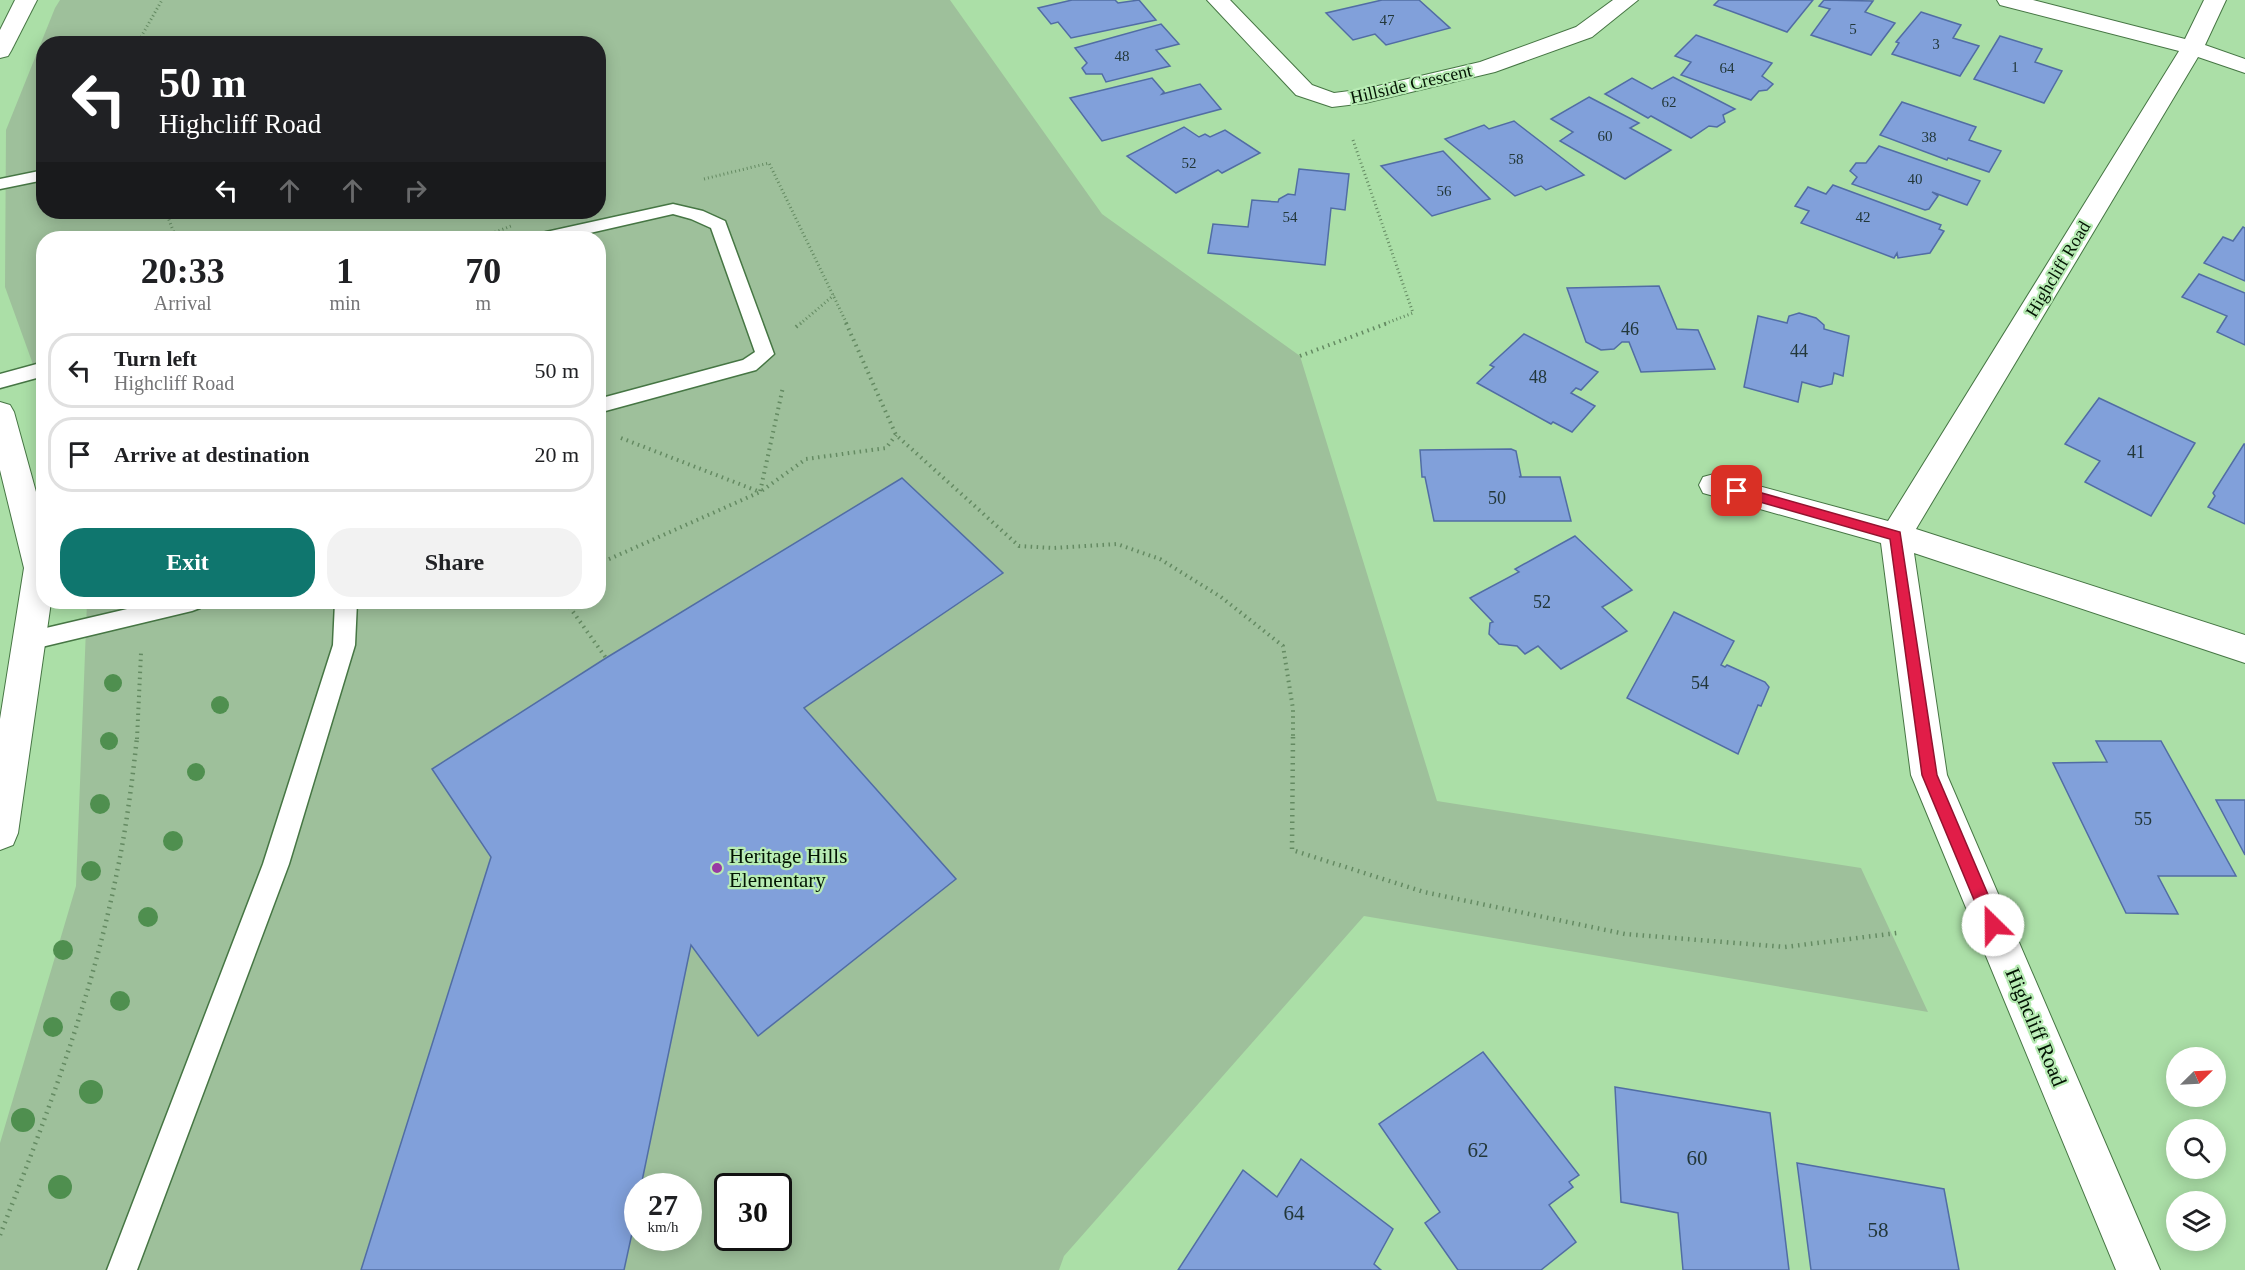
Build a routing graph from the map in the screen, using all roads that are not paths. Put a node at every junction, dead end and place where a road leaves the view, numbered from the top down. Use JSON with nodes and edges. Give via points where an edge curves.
{"nodes":[{"id":1,"x":26,"y":0,"type":"edge"},
{"id":2,"x":1218,"y":0,"type":"edge"},
{"id":3,"x":1627,"y":0,"type":"edge"},
{"id":4,"x":2008,"y":0,"type":"edge"},
{"id":5,"x":2216,"y":0,"type":"edge"},
{"id":6,"x":2192,"y":48,"type":"junction"},
{"id":7,"x":0,"y":51,"type":"edge"},
{"id":8,"x":2245,"y":66,"type":"edge"},
{"id":9,"x":36,"y":177,"type":"edge"},
{"id":10,"x":0,"y":184,"type":"edge"},
{"id":11,"x":577,"y":231,"type":"edge"},
{"id":12,"x":36,"y":371,"type":"edge"},
{"id":13,"x":0,"y":381,"type":"edge"},
{"id":14,"x":606,"y":404,"type":"edge"},
{"id":15,"x":0,"y":412,"type":"edge"},
{"id":16,"x":1714,"y":485,"type":"dead end"},
{"id":17,"x":1896,"y":535,"type":"junction"},
{"id":18,"x":36,"y":552,"type":"edge"},
{"id":19,"x":36,"y":595,"type":"edge"},
{"id":20,"x":160,"y":609,"type":"edge"},
{"id":21,"x":346,"y":609,"type":"edge"},
{"id":22,"x":29,"y":641,"type":"junction"},
{"id":23,"x":2245,"y":649,"type":"edge"},
{"id":24,"x":0,"y":833,"type":"edge"},
{"id":25,"x":122,"y":1270,"type":"edge"},
{"id":26,"x":2138,"y":1270,"type":"edge"}],
"edges":[{"from":1,"to":7,"type":"street"},
{"from":2,"to":3,"type":"street","name":"Hillside Crescent","via":[[1304,90],[1332,100],[1487,67],[1584,32]]},
{"from":4,"to":6,"type":"street"},
{"from":5,"to":6,"type":"street","name":"Highcliff Road"},
{"from":6,"to":8,"type":"street"},
{"from":6,"to":17,"type":"street","name":"Highcliff Road"},
{"from":9,"to":10,"type":"lane"},
{"from":11,"to":14,"type":"lane","via":[[673,209],[719,225],[765,354],[749,365]]},
{"from":12,"to":13,"type":"lane"},
{"from":15,"to":18,"type":"street"},
{"from":16,"to":17,"type":"street"},
{"from":17,"to":23,"type":"street"},
{"from":17,"to":26,"type":"street","name":"Highcliff Road","via":[[1929,775]]},
{"from":19,"to":22,"type":"street"},
{"from":20,"to":22,"type":"lane"},
{"from":21,"to":25,"type":"lane","via":[[344,645],[276,864]]},
{"from":22,"to":24,"type":"street"}]}
